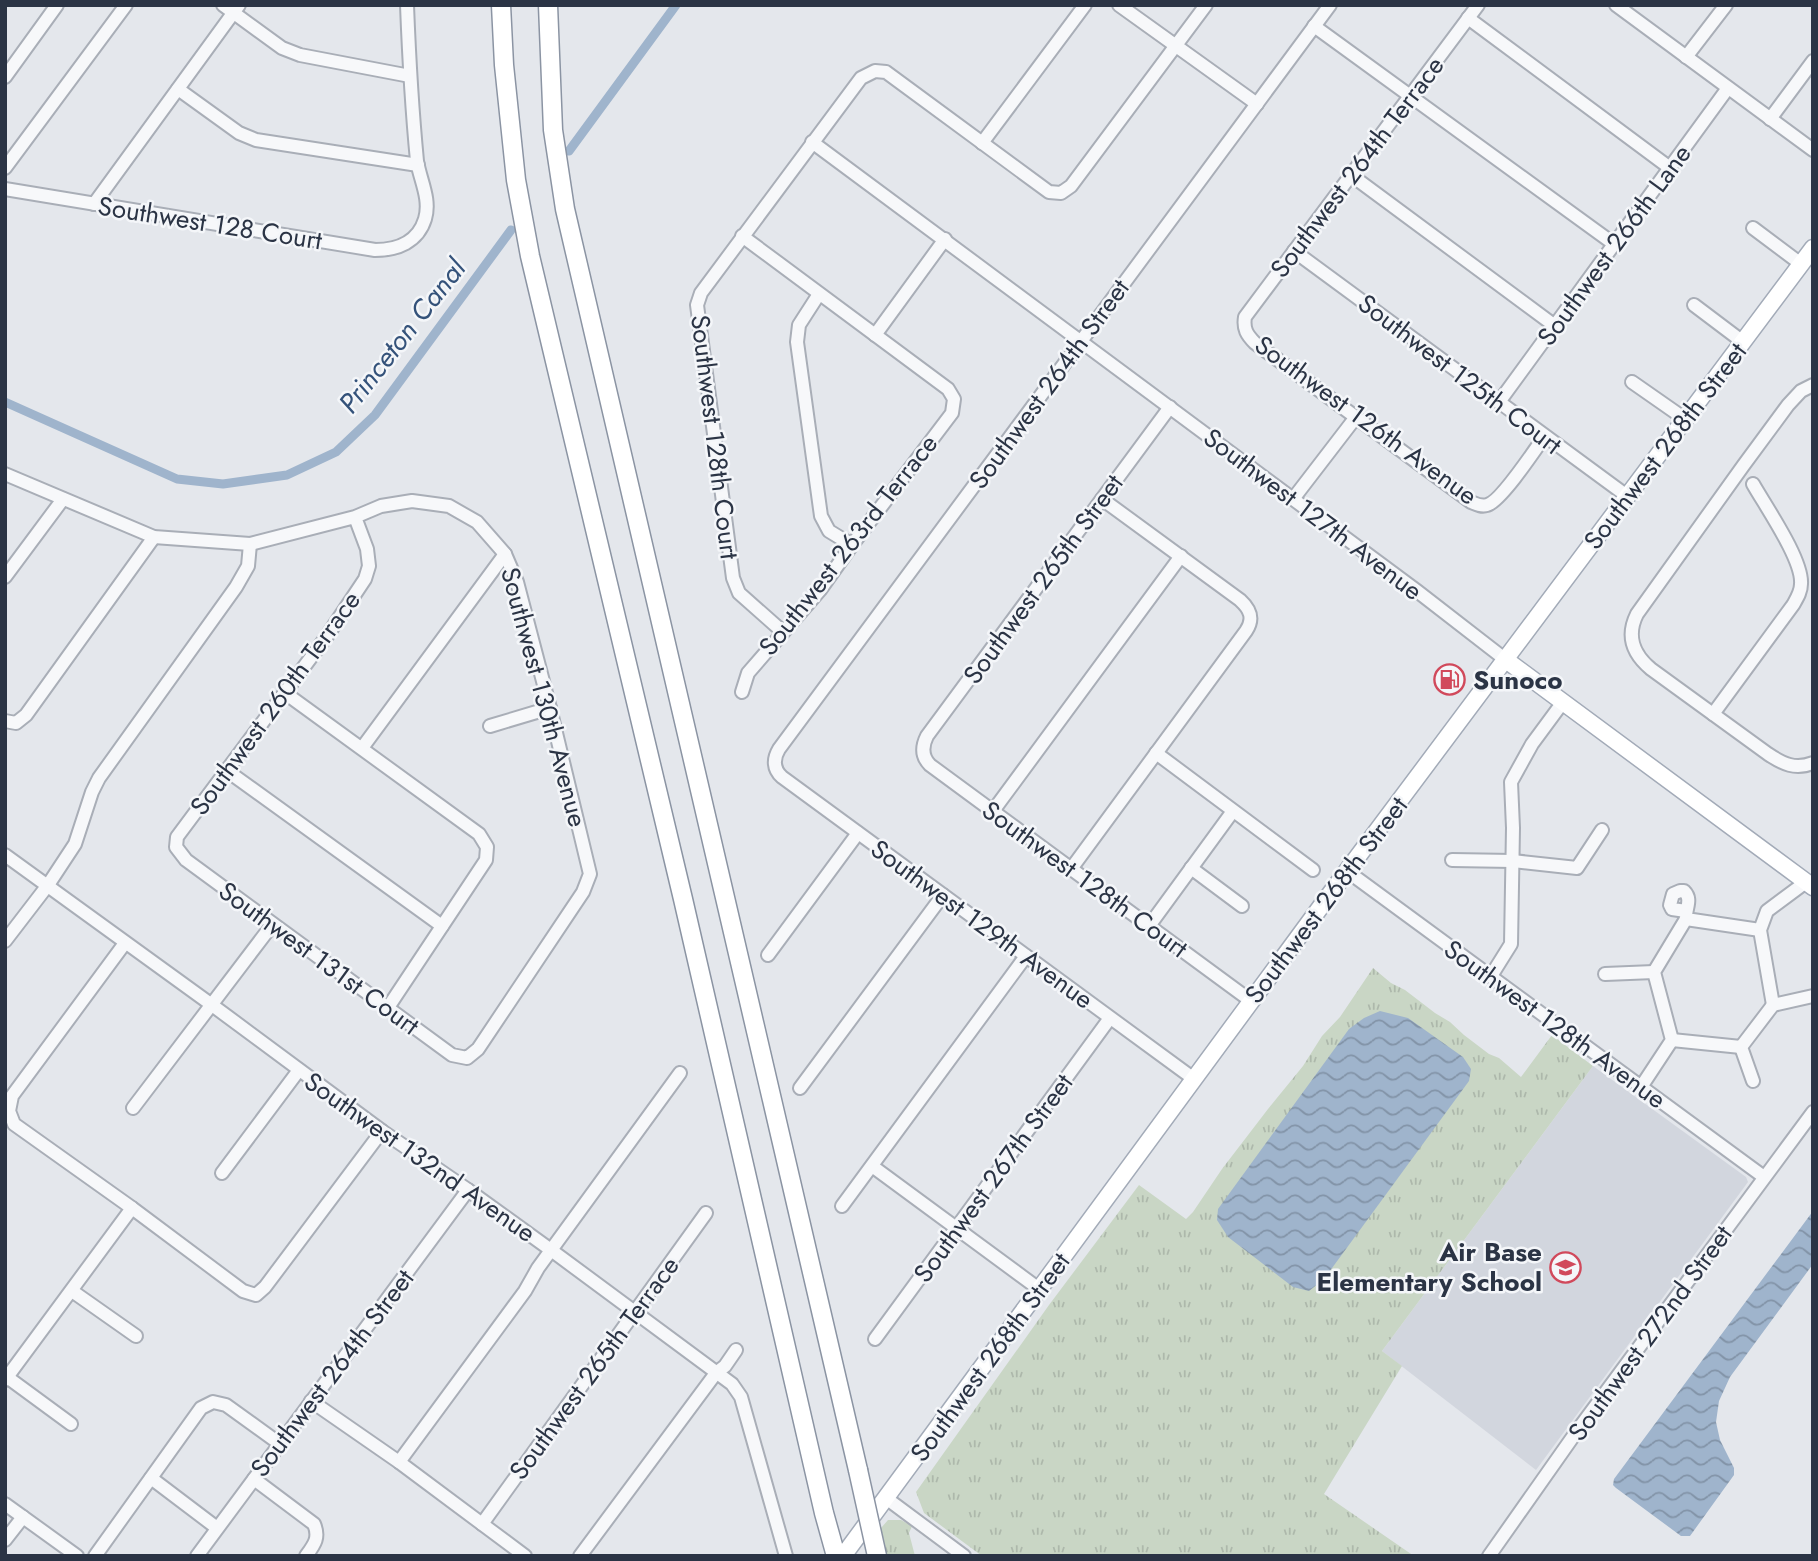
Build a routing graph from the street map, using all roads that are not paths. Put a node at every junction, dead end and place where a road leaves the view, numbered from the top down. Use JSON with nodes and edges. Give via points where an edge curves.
{"nodes":[{"id":1,"x":57,"y":5,"type":"edge"},
{"id":2,"x":126,"y":5,"type":"edge"},
{"id":3,"x":407,"y":5,"type":"edge"},
{"id":4,"x":501,"y":5,"type":"edge"},
{"id":5,"x":548,"y":5,"type":"edge"},
{"id":6,"x":1085,"y":5,"type":"edge"},
{"id":7,"x":1119,"y":5,"type":"edge"},
{"id":8,"x":1206,"y":5,"type":"edge"},
{"id":9,"x":1330,"y":5,"type":"edge"},
{"id":10,"x":1478,"y":5,"type":"edge"},
{"id":11,"x":1616,"y":5,"type":"edge"},
{"id":12,"x":1726,"y":5,"type":"edge"},
{"id":13,"x":232,"y":8,"type":"edge"},
{"id":14,"x":1468,"y":18,"type":"junction"},
{"id":15,"x":1314,"y":26,"type":"junction"},
{"id":16,"x":1177,"y":46,"type":"junction"},
{"id":17,"x":1686,"y":57,"type":"junction"},
{"id":18,"x":1813,"y":61,"type":"edge"},
{"id":19,"x":410,"y":76,"type":"junction"},
{"id":20,"x":5,"y":77,"type":"edge"},
{"id":21,"x":1728,"y":88,"type":"junction"},
{"id":22,"x":178,"y":89,"type":"junction"},
{"id":23,"x":1409,"y":97,"type":"junction"},
{"id":24,"x":1257,"y":104,"type":"junction"},
{"id":25,"x":1770,"y":119,"type":"junction"},
{"id":26,"x":812,"y":142,"type":"junction"},
{"id":27,"x":982,"y":143,"type":"junction"},
{"id":28,"x":1813,"y":150,"type":"edge"},
{"id":29,"x":418,"y":165,"type":"junction"},
{"id":30,"x":1670,"y":168,"type":"junction"},
{"id":31,"x":5,"y":169,"type":"edge"},
{"id":32,"x":1351,"y":174,"type":"junction"},
{"id":33,"x":5,"y":189,"type":"edge"},
{"id":34,"x":94,"y":204,"type":"junction"},
{"id":35,"x":1753,"y":228,"type":"dead end"},
{"id":36,"x":742,"y":236,"type":"junction"},
{"id":37,"x":945,"y":239,"type":"junction"},
{"id":38,"x":1614,"y":244,"type":"junction"},
{"id":39,"x":1813,"y":248,"type":"edge"},
{"id":40,"x":1294,"y":250,"type":"junction"},
{"id":41,"x":1801,"y":264,"type":"junction"},
{"id":42,"x":819,"y":294,"type":"junction"},
{"id":43,"x":1694,"y":305,"type":"dead end"},
{"id":44,"x":1555,"y":326,"type":"junction"},
{"id":45,"x":1246,"y":332,"type":"joint"},
{"id":46,"x":875,"y":335,"type":"junction"},
{"id":47,"x":1081,"y":340,"type":"junction"},
{"id":48,"x":1742,"y":342,"type":"junction"},
{"id":49,"x":1632,"y":382,"type":"dead end"},
{"id":50,"x":1813,"y":384,"type":"edge"},
{"id":51,"x":1499,"y":402,"type":"junction"},
{"id":52,"x":1170,"y":407,"type":"junction"},
{"id":53,"x":1356,"y":417,"type":"junction"},
{"id":54,"x":1685,"y":419,"type":"junction"},
{"id":55,"x":1544,"y":437,"type":"junction"},
{"id":56,"x":5,"y":474,"type":"edge"},
{"id":57,"x":1753,"y":484,"type":"dead end"},
{"id":58,"x":1627,"y":496,"type":"junction"},
{"id":59,"x":63,"y":499,"type":"junction"},
{"id":60,"x":1102,"y":499,"type":"junction"},
{"id":61,"x":1293,"y":499,"type":"junction"},
{"id":62,"x":355,"y":517,"type":"junction"},
{"id":63,"x":154,"y":537,"type":"junction"},
{"id":64,"x":250,"y":544,"type":"junction"},
{"id":65,"x":852,"y":545,"type":"junction"},
{"id":66,"x":505,"y":554,"type":"junction"},
{"id":67,"x":1181,"y":556,"type":"junction"},
{"id":68,"x":5,"y":577,"type":"edge"},
{"id":69,"x":783,"y":632,"type":"junction"},
{"id":70,"x":1506,"y":660,"type":"junction"},
{"id":71,"x":742,"y":692,"type":"dead end"},
{"id":72,"x":285,"y":693,"type":"junction"},
{"id":73,"x":1563,"y":702,"type":"junction"},
{"id":74,"x":550,"y":708,"type":"junction"},
{"id":75,"x":1713,"y":714,"type":"junction"},
{"id":76,"x":10,"y":722,"type":"edge"},
{"id":77,"x":490,"y":726,"type":"dead end"},
{"id":78,"x":362,"y":748,"type":"junction"},
{"id":79,"x":923,"y":753,"type":"joint"},
{"id":80,"x":1156,"y":753,"type":"junction"},
{"id":81,"x":1813,"y":763,"type":"edge"},
{"id":82,"x":775,"y":765,"type":"joint"},
{"id":83,"x":226,"y":770,"type":"junction"},
{"id":84,"x":993,"y":811,"type":"junction"},
{"id":85,"x":1233,"y":811,"type":"junction"},
{"id":86,"x":1602,"y":830,"type":"dead end"},
{"id":87,"x":858,"y":833,"type":"junction"},
{"id":88,"x":176,"y":847,"type":"joint"},
{"id":89,"x":5,"y":855,"type":"edge"},
{"id":90,"x":1452,"y":860,"type":"dead end"},
{"id":91,"x":1513,"y":861,"type":"junction"},
{"id":92,"x":1071,"y":869,"type":"junction"},
{"id":93,"x":1191,"y":869,"type":"junction"},
{"id":94,"x":1313,"y":870,"type":"dead end"},
{"id":95,"x":1347,"y":871,"type":"junction"},
{"id":96,"x":1810,"y":884,"type":"edge"},
{"id":97,"x":48,"y":885,"type":"junction"},
{"id":98,"x":943,"y":895,"type":"junction"},
{"id":99,"x":1242,"y":906,"type":"dead end"},
{"id":100,"x":272,"y":925,"type":"junction"},
{"id":101,"x":442,"y":926,"type":"junction"},
{"id":102,"x":1149,"y":926,"type":"junction"},
{"id":103,"x":1760,"y":930,"type":"junction"},
{"id":104,"x":5,"y":941,"type":"edge"},
{"id":105,"x":125,"y":943,"type":"junction"},
{"id":106,"x":768,"y":955,"type":"dead end"},
{"id":107,"x":1026,"y":956,"type":"junction"},
{"id":108,"x":1654,"y":972,"type":"junction"},
{"id":109,"x":1605,"y":974,"type":"dead end"},
{"id":110,"x":1491,"y":976,"type":"junction"},
{"id":111,"x":1813,"y":996,"type":"edge"},
{"id":112,"x":1251,"y":1001,"type":"junction"},
{"id":113,"x":212,"y":1005,"type":"junction"},
{"id":114,"x":1773,"y":1005,"type":"junction"},
{"id":115,"x":387,"y":1009,"type":"junction"},
{"id":116,"x":1110,"y":1018,"type":"junction"},
{"id":117,"x":1672,"y":1040,"type":"junction"},
{"id":118,"x":1741,"y":1047,"type":"junction"},
{"id":119,"x":467,"y":1058,"type":"joint"},
{"id":120,"x":299,"y":1070,"type":"junction"},
{"id":121,"x":680,"y":1073,"type":"dead end"},
{"id":122,"x":1194,"y":1079,"type":"junction"},
{"id":123,"x":1753,"y":1081,"type":"dead end"},
{"id":124,"x":1640,"y":1087,"type":"junction"},
{"id":125,"x":800,"y":1088,"type":"dead end"},
{"id":126,"x":133,"y":1108,"type":"dead end"},
{"id":127,"x":1813,"y":1112,"type":"edge"},
{"id":128,"x":382,"y":1131,"type":"junction"},
{"id":129,"x":872,"y":1166,"type":"junction"},
{"id":130,"x":222,"y":1173,"type":"dead end"},
{"id":131,"x":1764,"y":1177,"type":"junction"},
{"id":132,"x":468,"y":1190,"type":"junction"},
{"id":133,"x":842,"y":1206,"type":"dead end"},
{"id":134,"x":132,"y":1208,"type":"junction"},
{"id":135,"x":706,"y":1213,"type":"dead end"},
{"id":136,"x":956,"y":1228,"type":"junction"},
{"id":137,"x":551,"y":1250,"type":"junction"},
{"id":138,"x":1039,"y":1289,"type":"junction"},
{"id":139,"x":72,"y":1291,"type":"junction"},
{"id":140,"x":635,"y":1312,"type":"junction"},
{"id":141,"x":136,"y":1336,"type":"dead end"},
{"id":142,"x":874,"y":1339,"type":"dead end"},
{"id":143,"x":736,"y":1350,"type":"dead end"},
{"id":144,"x":716,"y":1373,"type":"junction"},
{"id":145,"x":6,"y":1378,"type":"edge"},
{"id":146,"x":311,"y":1401,"type":"junction"},
{"id":147,"x":71,"y":1423,"type":"dead end"},
{"id":148,"x":280,"y":1444,"type":"junction"},
{"id":149,"x":400,"y":1462,"type":"junction"},
{"id":150,"x":151,"y":1478,"type":"junction"},
{"id":151,"x":254,"y":1479,"type":"junction"},
{"id":152,"x":886,"y":1498,"type":"junction"},
{"id":153,"x":5,"y":1504,"type":"edge"},
{"id":154,"x":23,"y":1517,"type":"junction"},
{"id":155,"x":482,"y":1524,"type":"junction"},
{"id":156,"x":217,"y":1528,"type":"junction"},
{"id":157,"x":5,"y":1540,"type":"edge"},
{"id":158,"x":77,"y":1556,"type":"edge"},
{"id":159,"x":95,"y":1556,"type":"edge"},
{"id":160,"x":197,"y":1556,"type":"edge"},
{"id":161,"x":306,"y":1556,"type":"edge"},
{"id":162,"x":525,"y":1556,"type":"edge"},
{"id":163,"x":580,"y":1556,"type":"edge"},
{"id":164,"x":786,"y":1556,"type":"edge"},
{"id":165,"x":836,"y":1556,"type":"edge"},
{"id":166,"x":843,"y":1556,"type":"edge"},
{"id":167,"x":877,"y":1556,"type":"edge"},
{"id":168,"x":964,"y":1556,"type":"edge"},
{"id":169,"x":1489,"y":1556,"type":"edge"}],
"edges":[{"from":1,"to":20,"type":"street"},
{"from":2,"to":31,"type":"street"},
{"from":3,"to":19,"type":"street"},
{"from":4,"to":165,"type":"highway","via":[[516,180],[530,256]]},
{"from":5,"to":167,"type":"highway","bridge":true,"via":[[553,130],[565,209]]},
{"from":6,"to":27,"type":"street"},
{"from":7,"to":16,"type":"street"},
{"from":8,"to":16,"type":"street"},
{"from":9,"to":15,"type":"street","name":"Southwest 264th Street"},
{"from":10,"to":14,"type":"street","name":"Southwest 264th Terrace"},
{"from":11,"to":17,"type":"street"},
{"from":12,"to":17,"type":"street"},
{"from":13,"to":19,"type":"street","via":[[282,48],[300,55]]},
{"from":13,"to":22,"type":"street"},
{"from":14,"to":23,"type":"street","name":"Southwest 264th Terrace"},
{"from":14,"to":30,"type":"street"},
{"from":15,"to":23,"type":"street"},
{"from":15,"to":24,"type":"street","name":"Southwest 264th Street"},
{"from":16,"to":24,"type":"street"},
{"from":16,"to":27,"type":"street","via":[[1072,186],[1061,192],[1049,192]]},
{"from":17,"to":21,"type":"street"},
{"from":18,"to":25,"type":"street"},
{"from":19,"to":29,"type":"street"},
{"from":21,"to":25,"type":"street"},
{"from":21,"to":30,"type":"street","name":"Southwest 266th Lane"},
{"from":22,"to":29,"type":"street","via":[[256,140]]},
{"from":22,"to":34,"type":"street"},
{"from":23,"to":32,"type":"street","name":"Southwest 264th Terrace"},
{"from":23,"to":38,"type":"street"},
{"from":24,"to":47,"type":"street","name":"Southwest 264th Street"},
{"from":25,"to":28,"type":"street"},
{"from":26,"to":27,"type":"street","name":"Southwest 128th Court","via":[[861,78],[875,71],[886,72]]},
{"from":26,"to":36,"type":"street","name":"Southwest 128th Court"},
{"from":26,"to":37,"type":"street","name":"Southwest 127th Avenue"},
{"from":29,"to":34,"type":"street","name":"Southwest 128 Court","via":[[427,202],[425,219],[413,239],[394,249],[375,250]]},
{"from":30,"to":38,"type":"street","name":"Southwest 266th Lane"},
{"from":32,"to":40,"type":"street","name":"Southwest 264th Terrace"},
{"from":32,"to":44,"type":"street"},
{"from":33,"to":34,"type":"street","name":"Southwest 128 Court"},
{"from":35,"to":41,"type":"street"},
{"from":36,"to":42,"type":"street"},
{"from":36,"to":69,"type":"street","name":"Southwest 128th Court","via":[[697,304],[733,578],[739,593]]},
{"from":37,"to":46,"type":"street"},
{"from":37,"to":47,"type":"street","name":"Southwest 127th Avenue"},
{"from":38,"to":44,"type":"street","name":"Southwest 266th Lane"},
{"from":39,"to":41,"type":"main road","name":"Southwest 268th Street"},
{"from":40,"to":45,"type":"street","name":"Southwest 264th Terrace","via":[[1245,317]]},
{"from":40,"to":51,"type":"street","name":"Southwest 125th Court"},
{"from":41,"to":48,"type":"main road","name":"Southwest 268th Street"},
{"from":42,"to":46,"type":"street"},
{"from":42,"to":65,"type":"street","via":[[799,325],[797,342],[821,516],[829,530]]},
{"from":43,"to":48,"type":"street"},
{"from":44,"to":51,"type":"street","name":"Southwest 266th Lane"},
{"from":45,"to":53,"type":"street","name":"Southwest 126th Avenue"},
{"from":46,"to":65,"type":"street","name":"Southwest 263rd Terrace","via":[[948,389],[954,399],[952,413]]},
{"from":47,"to":52,"type":"street","name":"Southwest 127th Avenue"},
{"from":47,"to":82,"type":"street","name":"Southwest 264th Street","via":[[779,749]]},
{"from":48,"to":54,"type":"main road","name":"Southwest 268th Street"},
{"from":49,"to":54,"type":"street"},
{"from":50,"to":75,"type":"street","via":[[1788,405],[1633,622],[1631,637],[1637,655]]},
{"from":51,"to":55,"type":"street","name":"Southwest 125th Court"},
{"from":52,"to":60,"type":"street","name":"Southwest 265th Street"},
{"from":52,"to":61,"type":"street","name":"Southwest 127th Avenue"},
{"from":53,"to":55,"type":"street","name":"Southwest 126th Avenue","via":[[1479,505],[1498,497]]},
{"from":53,"to":61,"type":"street"},
{"from":54,"to":58,"type":"main road","name":"Southwest 268th Street"},
{"from":55,"to":58,"type":"street","name":"Southwest 125th Court"},
{"from":56,"to":59,"type":"street","name":"Southwest 130th Avenue"},
{"from":57,"to":75,"type":"street","via":[[1797,561],[1801,586],[1793,605]]},
{"from":58,"to":70,"type":"main road","name":"Southwest 268th Street"},
{"from":59,"to":63,"type":"street","name":"Southwest 130th Avenue"},
{"from":59,"to":68,"type":"street"},
{"from":60,"to":67,"type":"street"},
{"from":60,"to":79,"type":"street","name":"Southwest 265th Street","via":[[928,736]]},
{"from":61,"to":70,"type":"street","name":"Southwest 127th Avenue"},
{"from":62,"to":64,"type":"street","name":"Southwest 130th Avenue"},
{"from":62,"to":66,"type":"street","name":"Southwest 130th Avenue","via":[[381,506],[412,501],[449,506],[477,522]]},
{"from":62,"to":72,"type":"street","name":"Southwest 260th Terrace","via":[[367,549],[365,579]]},
{"from":63,"to":64,"type":"street","name":"Southwest 130th Avenue"},
{"from":63,"to":76,"type":"street","via":[[26,715]]},
{"from":64,"to":97,"type":"street","via":[[248,566],[236,587],[99,778],[75,844]]},
{"from":65,"to":69,"type":"street","name":"Southwest 263rd Terrace"},
{"from":66,"to":74,"type":"street","name":"Southwest 130th Avenue"},
{"from":66,"to":78,"type":"street"},
{"from":67,"to":80,"type":"street","via":[[1240,600],[1251,621]]},
{"from":67,"to":84,"type":"street"},
{"from":69,"to":71,"type":"street","name":"Southwest 263rd Terrace","via":[[747,673]]},
{"from":70,"to":73,"type":"main road","name":"Southwest 127th Avenue"},
{"from":70,"to":95,"type":"main road","name":"Southwest 268th Street"},
{"from":72,"to":78,"type":"street"},
{"from":72,"to":83,"type":"street","name":"Southwest 260th Terrace"},
{"from":73,"to":91,"type":"street","via":[[1511,782]]},
{"from":73,"to":96,"type":"main road","name":"Southwest 127th Avenue"},
{"from":74,"to":77,"type":"street"},
{"from":74,"to":119,"type":"street","name":"Southwest 130th Avenue","via":[[590,874],[583,892],[478,1049]]},
{"from":75,"to":81,"type":"street","via":[[1777,761],[1795,767]]},
{"from":78,"to":101,"type":"street","via":[[479,834],[487,847],[486,860]]},
{"from":79,"to":84,"type":"street","name":"Southwest 128th Court","via":[[930,765]]},
{"from":80,"to":85,"type":"street"},
{"from":80,"to":92,"type":"street"},
{"from":82,"to":87,"type":"street","name":"Southwest 129th Avenue","via":[[782,777]]},
{"from":83,"to":88,"type":"street","name":"Southwest 260th Terrace","via":[[177,836]]},
{"from":83,"to":101,"type":"street"},
{"from":84,"to":92,"type":"street","name":"Southwest 128th Court"},
{"from":85,"to":93,"type":"street"},
{"from":85,"to":94,"type":"street"},
{"from":86,"to":91,"type":"street","via":[[1577,869]]},
{"from":87,"to":98,"type":"street","name":"Southwest 129th Avenue"},
{"from":87,"to":106,"type":"street"},
{"from":88,"to":100,"type":"street","name":"Southwest 131st Court","via":[[186,860]]},
{"from":89,"to":97,"type":"street","name":"Southwest 132nd Avenue"},
{"from":90,"to":91,"type":"street"},
{"from":91,"to":110,"type":"street","via":[[1511,944]]},
{"from":92,"to":102,"type":"street","name":"Southwest 128th Court"},
{"from":93,"to":99,"type":"street"},
{"from":93,"to":102,"type":"street"},
{"from":95,"to":110,"type":"street","name":"Southwest 128th Avenue"},
{"from":95,"to":112,"type":"main road","name":"Southwest 268th Street"},
{"from":96,"to":103,"type":"street","via":[[1767,911]]},
{"from":97,"to":104,"type":"street"},
{"from":97,"to":105,"type":"street","name":"Southwest 132nd Avenue"},
{"from":98,"to":107,"type":"street","name":"Southwest 129th Avenue"},
{"from":98,"to":125,"type":"street"},
{"from":100,"to":113,"type":"street"},
{"from":100,"to":115,"type":"street","name":"Southwest 131st Court"},
{"from":101,"to":115,"type":"street"},
{"from":102,"to":112,"type":"street","name":"Southwest 128th Court"},
{"from":103,"to":108,"type":"street","via":[[1686,915]]},
{"from":103,"to":114,"type":"street"},
{"from":105,"to":113,"type":"street","name":"Southwest 132nd Avenue"},
{"from":105,"to":134,"type":"street","via":[[24,1078],[9,1111],[14,1124]]},
{"from":107,"to":116,"type":"street","name":"Southwest 129th Avenue"},
{"from":107,"to":129,"type":"street"},
{"from":108,"to":109,"type":"street"},
{"from":108,"to":117,"type":"street"},
{"from":110,"to":124,"type":"street","name":"Southwest 128th Avenue"},
{"from":111,"to":114,"type":"street"},
{"from":112,"to":122,"type":"main road","name":"Southwest 268th Street"},
{"from":113,"to":120,"type":"street","name":"Southwest 132nd Avenue"},
{"from":113,"to":126,"type":"street"},
{"from":114,"to":118,"type":"street"},
{"from":115,"to":119,"type":"street","name":"Southwest 131st Court","via":[[452,1055]]},
{"from":116,"to":122,"type":"street","name":"Southwest 129th Avenue"},
{"from":116,"to":136,"type":"street","name":"Southwest 267th Street"},
{"from":117,"to":118,"type":"street"},
{"from":117,"to":124,"type":"street"},
{"from":118,"to":123,"type":"street"},
{"from":120,"to":128,"type":"street","name":"Southwest 132nd Avenue"},
{"from":120,"to":130,"type":"street"},
{"from":121,"to":137,"type":"street"},
{"from":122,"to":138,"type":"main road","name":"Southwest 268th Street"},
{"from":124,"to":131,"type":"street","name":"Southwest 128th Avenue"},
{"from":127,"to":131,"type":"street","name":"Southwest 272nd Street"},
{"from":128,"to":132,"type":"street","name":"Southwest 132nd Avenue"},
{"from":128,"to":134,"type":"street","via":[[256,1295],[243,1291]]},
{"from":129,"to":133,"type":"street"},
{"from":129,"to":136,"type":"street"},
{"from":131,"to":169,"type":"street","name":"Southwest 272nd Street"},
{"from":132,"to":137,"type":"street","name":"Southwest 132nd Avenue"},
{"from":132,"to":146,"type":"street","name":"Southwest 264th Street"},
{"from":134,"to":139,"type":"street"},
{"from":135,"to":140,"type":"street","name":"Southwest 265th Terrace"},
{"from":136,"to":138,"type":"street"},
{"from":136,"to":142,"type":"street","name":"Southwest 267th Street"},
{"from":137,"to":140,"type":"street","name":"Southwest 132nd Avenue"},
{"from":137,"to":149,"type":"street"},
{"from":138,"to":152,"type":"main road","name":"Southwest 268th Street"},
{"from":139,"to":141,"type":"street"},
{"from":139,"to":145,"type":"street"},
{"from":140,"to":144,"type":"street","name":"Southwest 132nd Avenue"},
{"from":140,"to":155,"type":"street","name":"Southwest 265th Terrace"},
{"from":143,"to":144,"type":"street"},
{"from":144,"to":163,"type":"street"},
{"from":144,"to":164,"type":"street","name":"Southwest 132nd Avenue","via":[[741,1397]]},
{"from":145,"to":147,"type":"street"},
{"from":146,"to":148,"type":"street","name":"Southwest 264th Street"},
{"from":146,"to":149,"type":"street"},
{"from":148,"to":150,"type":"street","via":[[226,1405],[213,1402],[201,1408]]},
{"from":148,"to":151,"type":"street","name":"Southwest 264th Street"},
{"from":149,"to":155,"type":"street"},
{"from":150,"to":156,"type":"street"},
{"from":150,"to":159,"type":"street"},
{"from":151,"to":156,"type":"street","name":"Southwest 264th Street"},
{"from":151,"to":161,"type":"street","via":[[314,1524],[316,1542]]},
{"from":152,"to":166,"type":"main road","name":"Southwest 268th Street"},
{"from":152,"to":168,"type":"street"},
{"from":153,"to":154,"type":"street"},
{"from":154,"to":157,"type":"street"},
{"from":154,"to":158,"type":"street"},
{"from":155,"to":162,"type":"street"},
{"from":156,"to":160,"type":"street","name":"Southwest 264th Street"}]}
